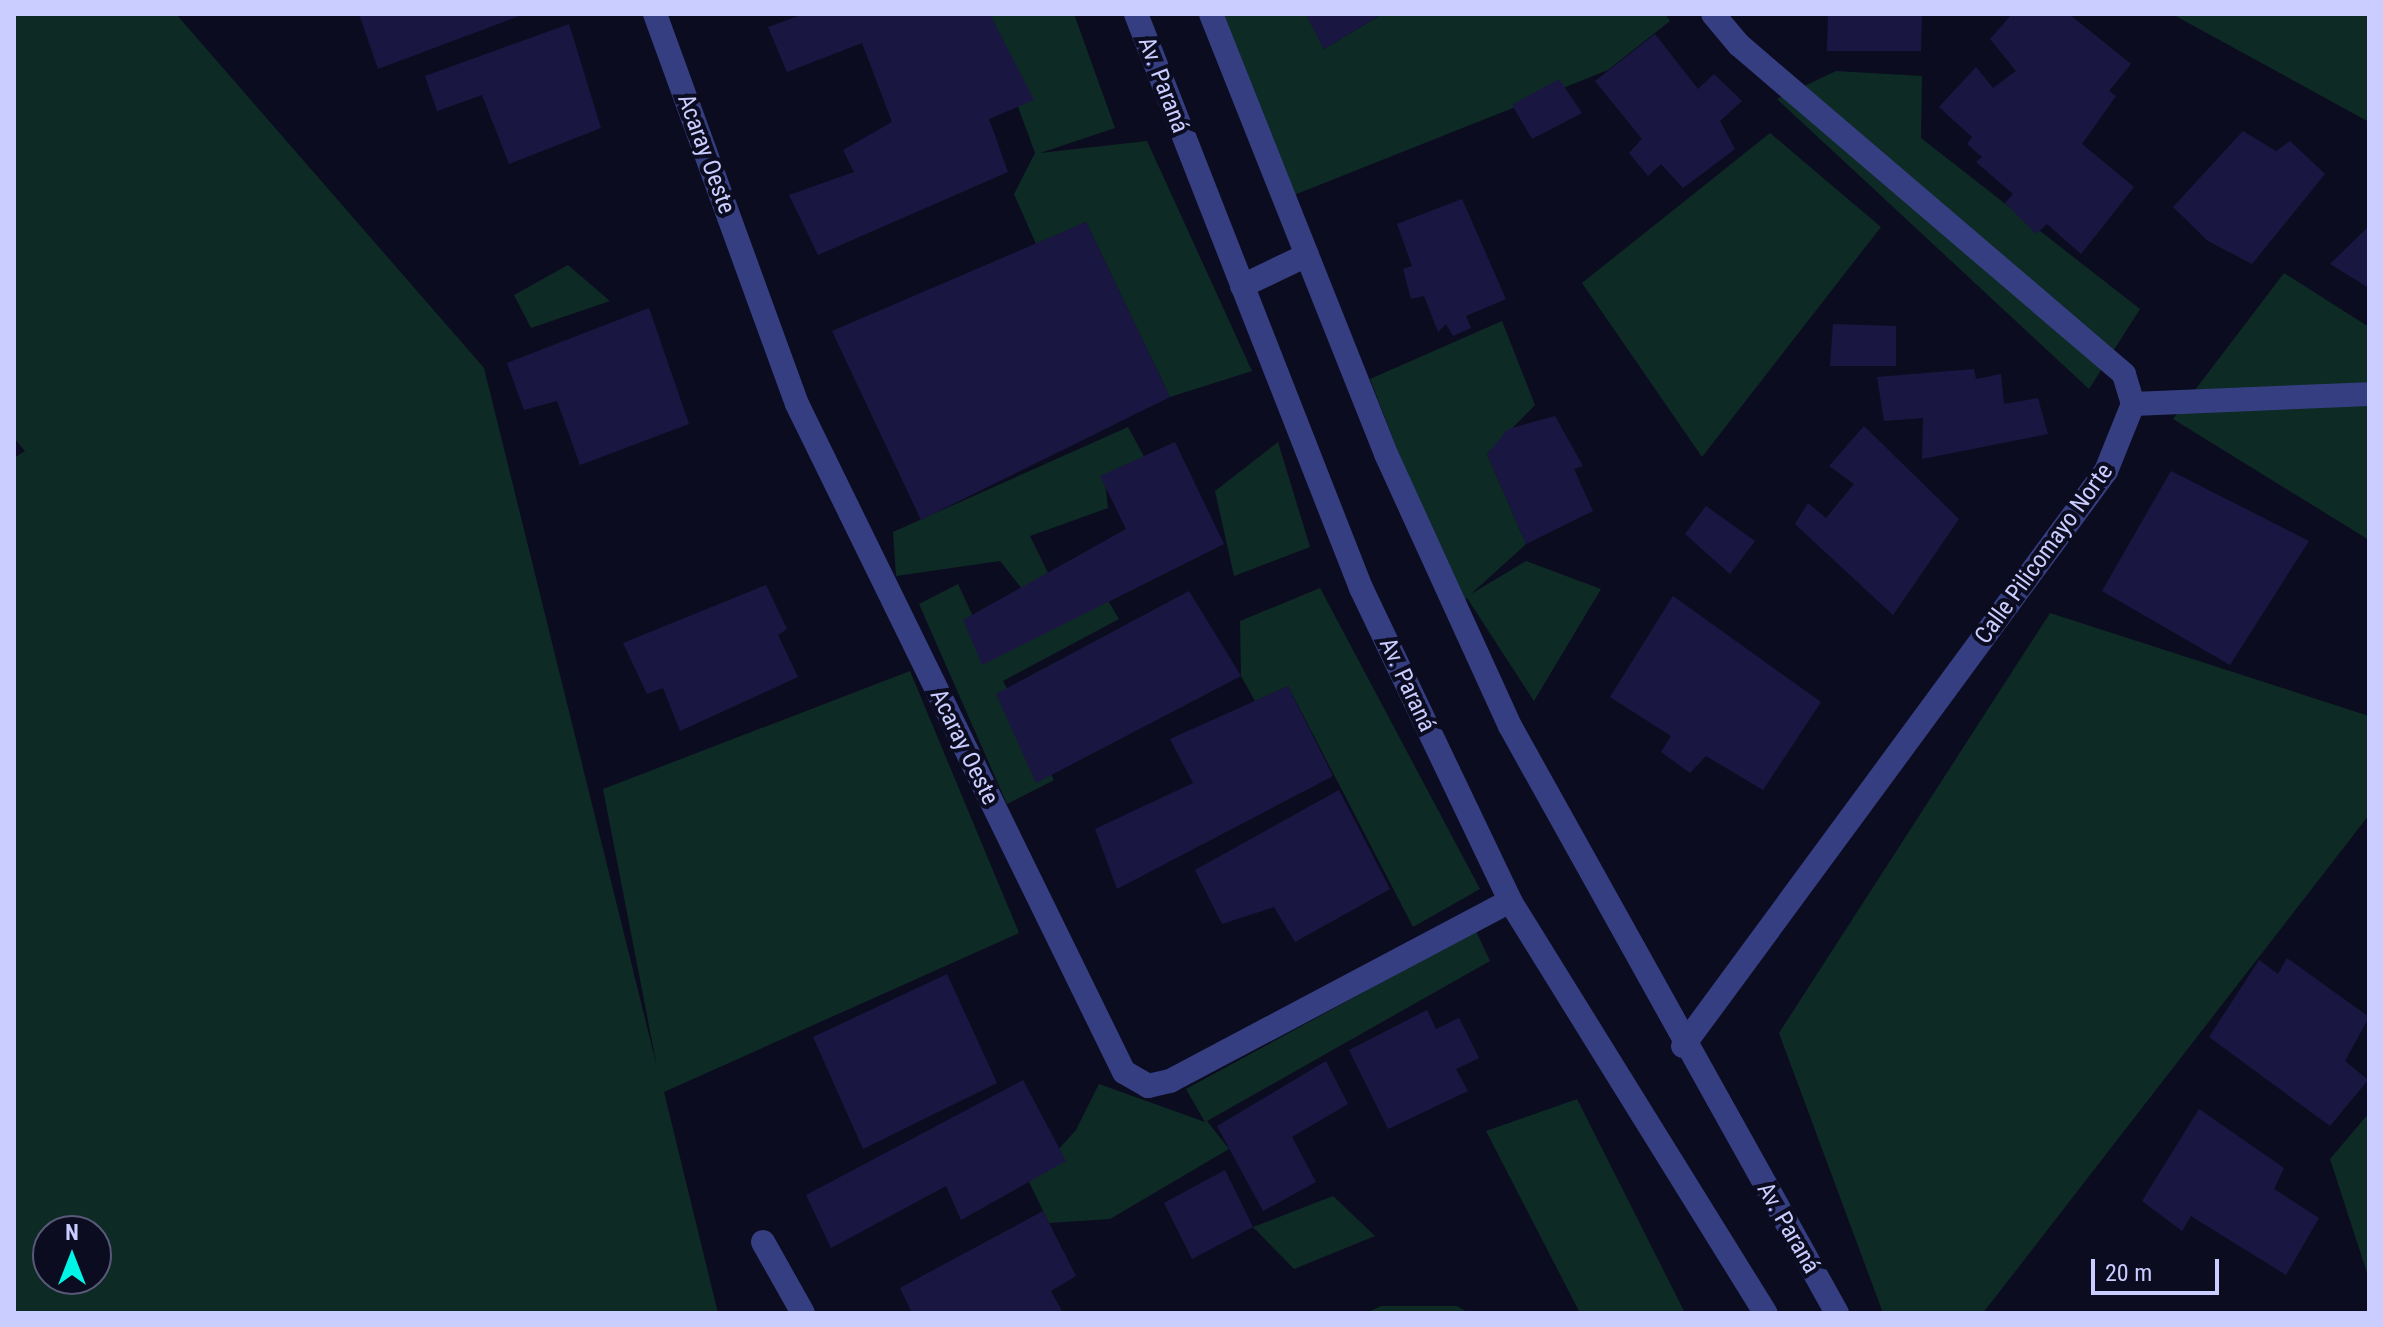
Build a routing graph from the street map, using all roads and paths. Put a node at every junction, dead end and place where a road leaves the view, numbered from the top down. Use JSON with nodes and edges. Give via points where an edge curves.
{"nodes":[{"id":1,"x":655,"y":14,"type":"edge"},
{"id":2,"x":1136,"y":14,"type":"edge"},
{"id":3,"x":1211,"y":14,"type":"edge"},
{"id":4,"x":1713,"y":14,"type":"edge"},
{"id":5,"x":1307,"y":255,"type":"junction"},
{"id":6,"x":1242,"y":286,"type":"junction"},
{"id":7,"x":2369,"y":394,"type":"edge"},
{"id":8,"x":2133,"y":404,"type":"junction"},
{"id":9,"x":1510,"y":901,"type":"junction"},
{"id":10,"x":1683,"y":1046,"type":"junction"},
{"id":11,"x":763,"y":1242,"type":"dead end"},
{"id":12,"x":803,"y":1313,"type":"edge"},
{"id":13,"x":1765,"y":1313,"type":"edge"},
{"id":14,"x":1837,"y":1313,"type":"edge"}],
"edges":[{"from":1,"to":9,"type":"street","name":"Acaray Oeste","via":[[797,404],[1124,1072],[1148,1086],[1170,1081]]},
{"from":2,"to":6,"type":"street","name":"Av. Paraná"},
{"from":3,"to":5,"type":"street","name":"Av. Paraná"},
{"from":4,"to":8,"type":"street","via":[[1739,45],[2124,374]]},
{"from":5,"to":6,"type":"street"},
{"from":5,"to":10,"type":"street","name":"Av. Paraná","via":[[1386,454],[1510,726]]},
{"from":6,"to":9,"type":"street","name":"Av. Paraná","via":[[1361,588]]},
{"from":7,"to":8,"type":"street"},
{"from":8,"to":10,"type":"street","name":"Calle Pilicomayo Norte","via":[[2106,471]]},
{"from":9,"to":13,"type":"street","name":"Av. Paraná"},
{"from":10,"to":14,"type":"street","name":"Av. Paraná"},
{"from":11,"to":12,"type":"street"}]}
